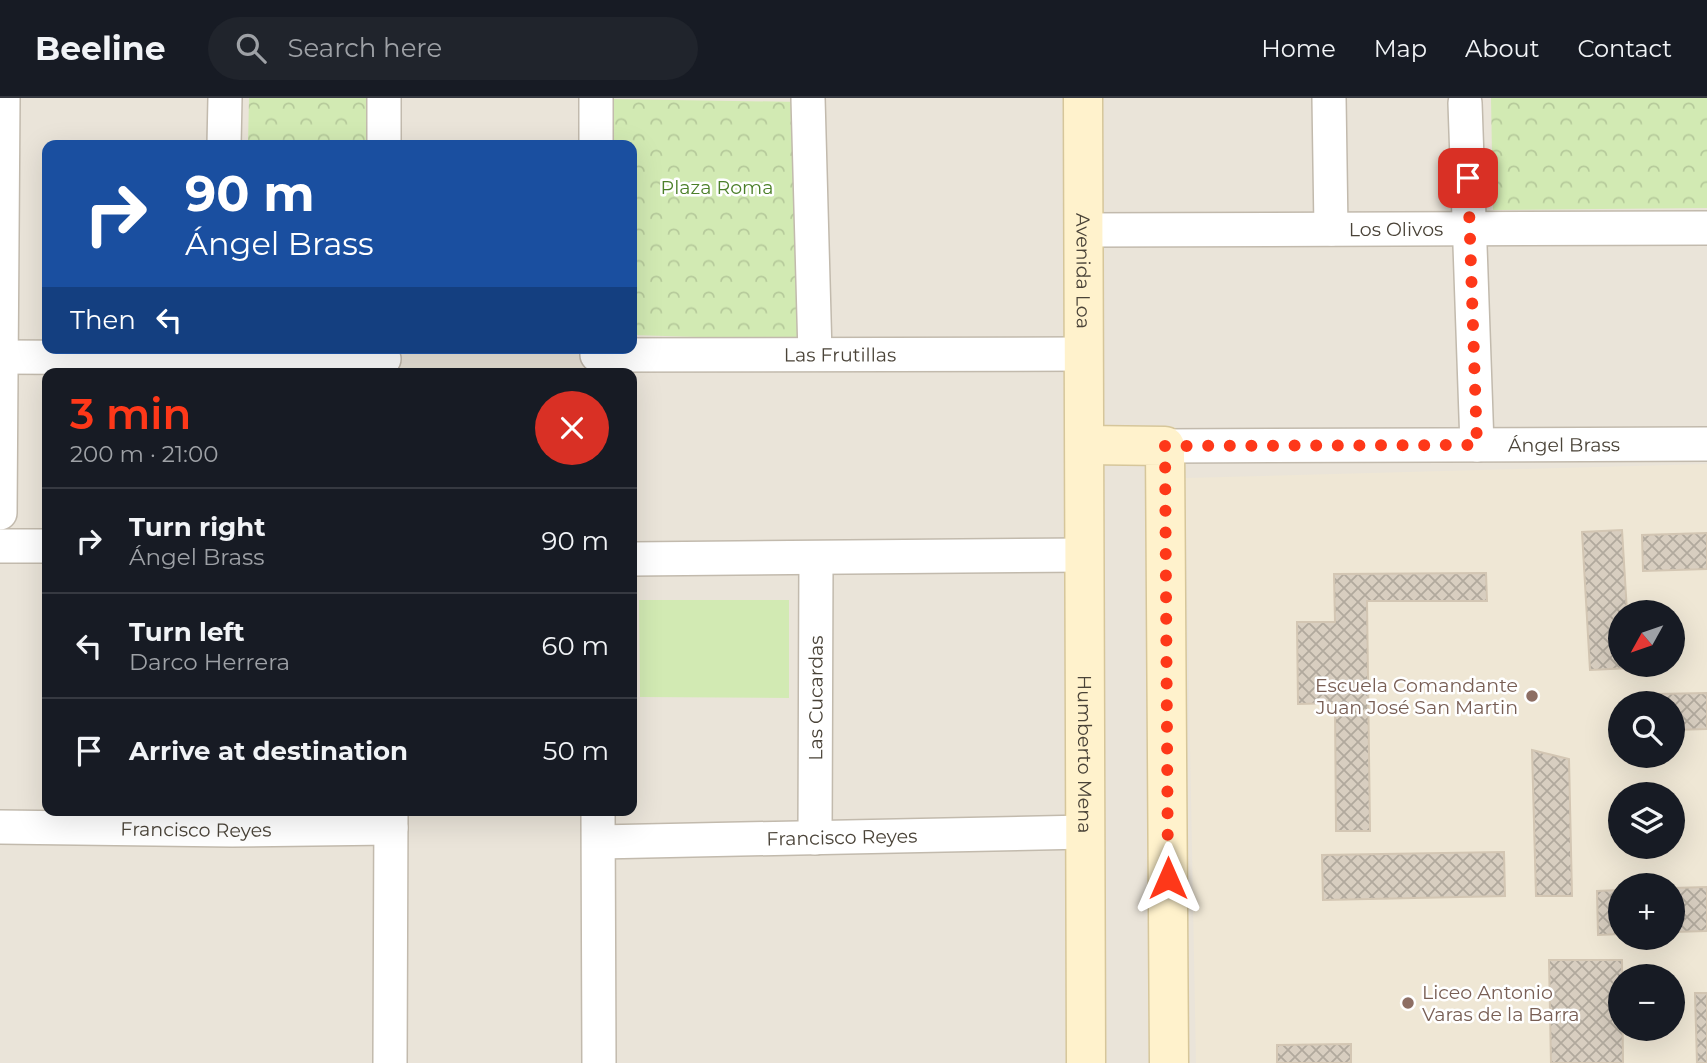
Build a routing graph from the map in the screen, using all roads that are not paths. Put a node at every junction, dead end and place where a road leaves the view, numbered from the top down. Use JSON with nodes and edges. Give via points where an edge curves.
{"nodes":[{"id":1,"x":3,"y":98,"type":"edge"},
{"id":2,"x":225,"y":98,"type":"edge"},
{"id":3,"x":384,"y":98,"type":"edge"},
{"id":4,"x":596,"y":98,"type":"edge"},
{"id":5,"x":808,"y":98,"type":"edge"},
{"id":6,"x":1083,"y":98,"type":"edge"},
{"id":7,"x":1329,"y":98,"type":"edge"},
{"id":8,"x":1465,"y":103,"type":"dead end"},
{"id":9,"x":224,"y":140,"type":"edge"},
{"id":10,"x":384,"y":140,"type":"edge"},
{"id":11,"x":596,"y":140,"type":"edge"},
{"id":12,"x":1707,"y":228,"type":"edge"},
{"id":13,"x":1331,"y":229,"type":"junction"},
{"id":14,"x":1469,"y":229,"type":"junction"},
{"id":15,"x":1084,"y":230,"type":"junction"},
{"id":16,"x":166,"y":354,"type":"edge"},
{"id":17,"x":244,"y":354,"type":"edge"},
{"id":18,"x":1085,"y":354,"type":"junction"},
{"id":19,"x":815,"y":355,"type":"junction"},
{"id":20,"x":1,"y":357,"type":"edge"},
{"id":21,"x":597,"y":359,"type":"edge"},
{"id":22,"x":384,"y":360,"type":"edge"},
{"id":23,"x":1707,"y":444,"type":"edge"},
{"id":24,"x":1086,"y":445,"type":"junction"},
{"id":25,"x":1477,"y":445,"type":"junction"},
{"id":26,"x":1165,"y":446,"type":"junction"},
{"id":27,"x":0,"y":513,"type":"edge"},
{"id":28,"x":0,"y":546,"type":"edge"},
{"id":29,"x":42,"y":546,"type":"edge"},
{"id":30,"x":1086,"y":555,"type":"junction"},
{"id":31,"x":816,"y":558,"type":"junction"},
{"id":32,"x":637,"y":559,"type":"edge"},
{"id":33,"x":391,"y":819,"type":"edge"},
{"id":34,"x":232,"y":820,"type":"edge"},
{"id":35,"x":598,"y":826,"type":"edge"},
{"id":36,"x":0,"y":827,"type":"edge"},
{"id":37,"x":1086,"y":832,"type":"junction"},
{"id":38,"x":815,"y":838,"type":"junction"},
{"id":39,"x":390,"y":1063,"type":"edge"},
{"id":40,"x":599,"y":1063,"type":"edge"},
{"id":41,"x":1086,"y":1063,"type":"edge"},
{"id":42,"x":1170,"y":1063,"type":"edge"}],
"edges":[{"from":1,"to":20,"type":"street"},
{"from":2,"to":9,"type":"street"},
{"from":3,"to":10,"type":"street"},
{"from":4,"to":11,"type":"street"},
{"from":5,"to":19,"type":"street"},
{"from":6,"to":15,"type":"street","name":"Avenida Loa"},
{"from":7,"to":13,"type":"street"},
{"from":8,"to":14,"type":"street"},
{"from":12,"to":14,"type":"street","name":"Los Olivos"},
{"from":13,"to":14,"type":"street","name":"Los Olivos"},
{"from":13,"to":15,"type":"street","name":"Los Olivos"},
{"from":14,"to":25,"type":"street"},
{"from":15,"to":18,"type":"street","name":"Avenida Loa"},
{"from":16,"to":20,"type":"street"},
{"from":17,"to":22,"type":"street"},
{"from":18,"to":19,"type":"street","name":"Las Frutillas"},
{"from":18,"to":24,"type":"street","name":"Avenida Loa"},
{"from":19,"to":21,"type":"street","name":"Las Frutillas"},
{"from":20,"to":27,"type":"street"},
{"from":23,"to":25,"type":"street","name":"Ángel Brass"},
{"from":24,"to":26,"type":"street","name":"Ángel Brass"},
{"from":24,"to":30,"type":"street","name":"Humberto Mena"},
{"from":25,"to":26,"type":"street","name":"Ángel Brass"},
{"from":26,"to":42,"type":"street"},
{"from":28,"to":29,"type":"street"},
{"from":30,"to":31,"type":"street"},
{"from":30,"to":37,"type":"street","name":"Humberto Mena"},
{"from":31,"to":32,"type":"street"},
{"from":31,"to":38,"type":"street","name":"Las Cucardas"},
{"from":33,"to":34,"type":"street","name":"Francisco Reyes"},
{"from":33,"to":39,"type":"street"},
{"from":34,"to":36,"type":"street","name":"Francisco Reyes"},
{"from":35,"to":38,"type":"street","name":"Francisco Reyes"},
{"from":35,"to":40,"type":"street"},
{"from":37,"to":38,"type":"street","name":"Francisco Reyes"},
{"from":37,"to":41,"type":"street","name":"Humberto Mena"}]}
